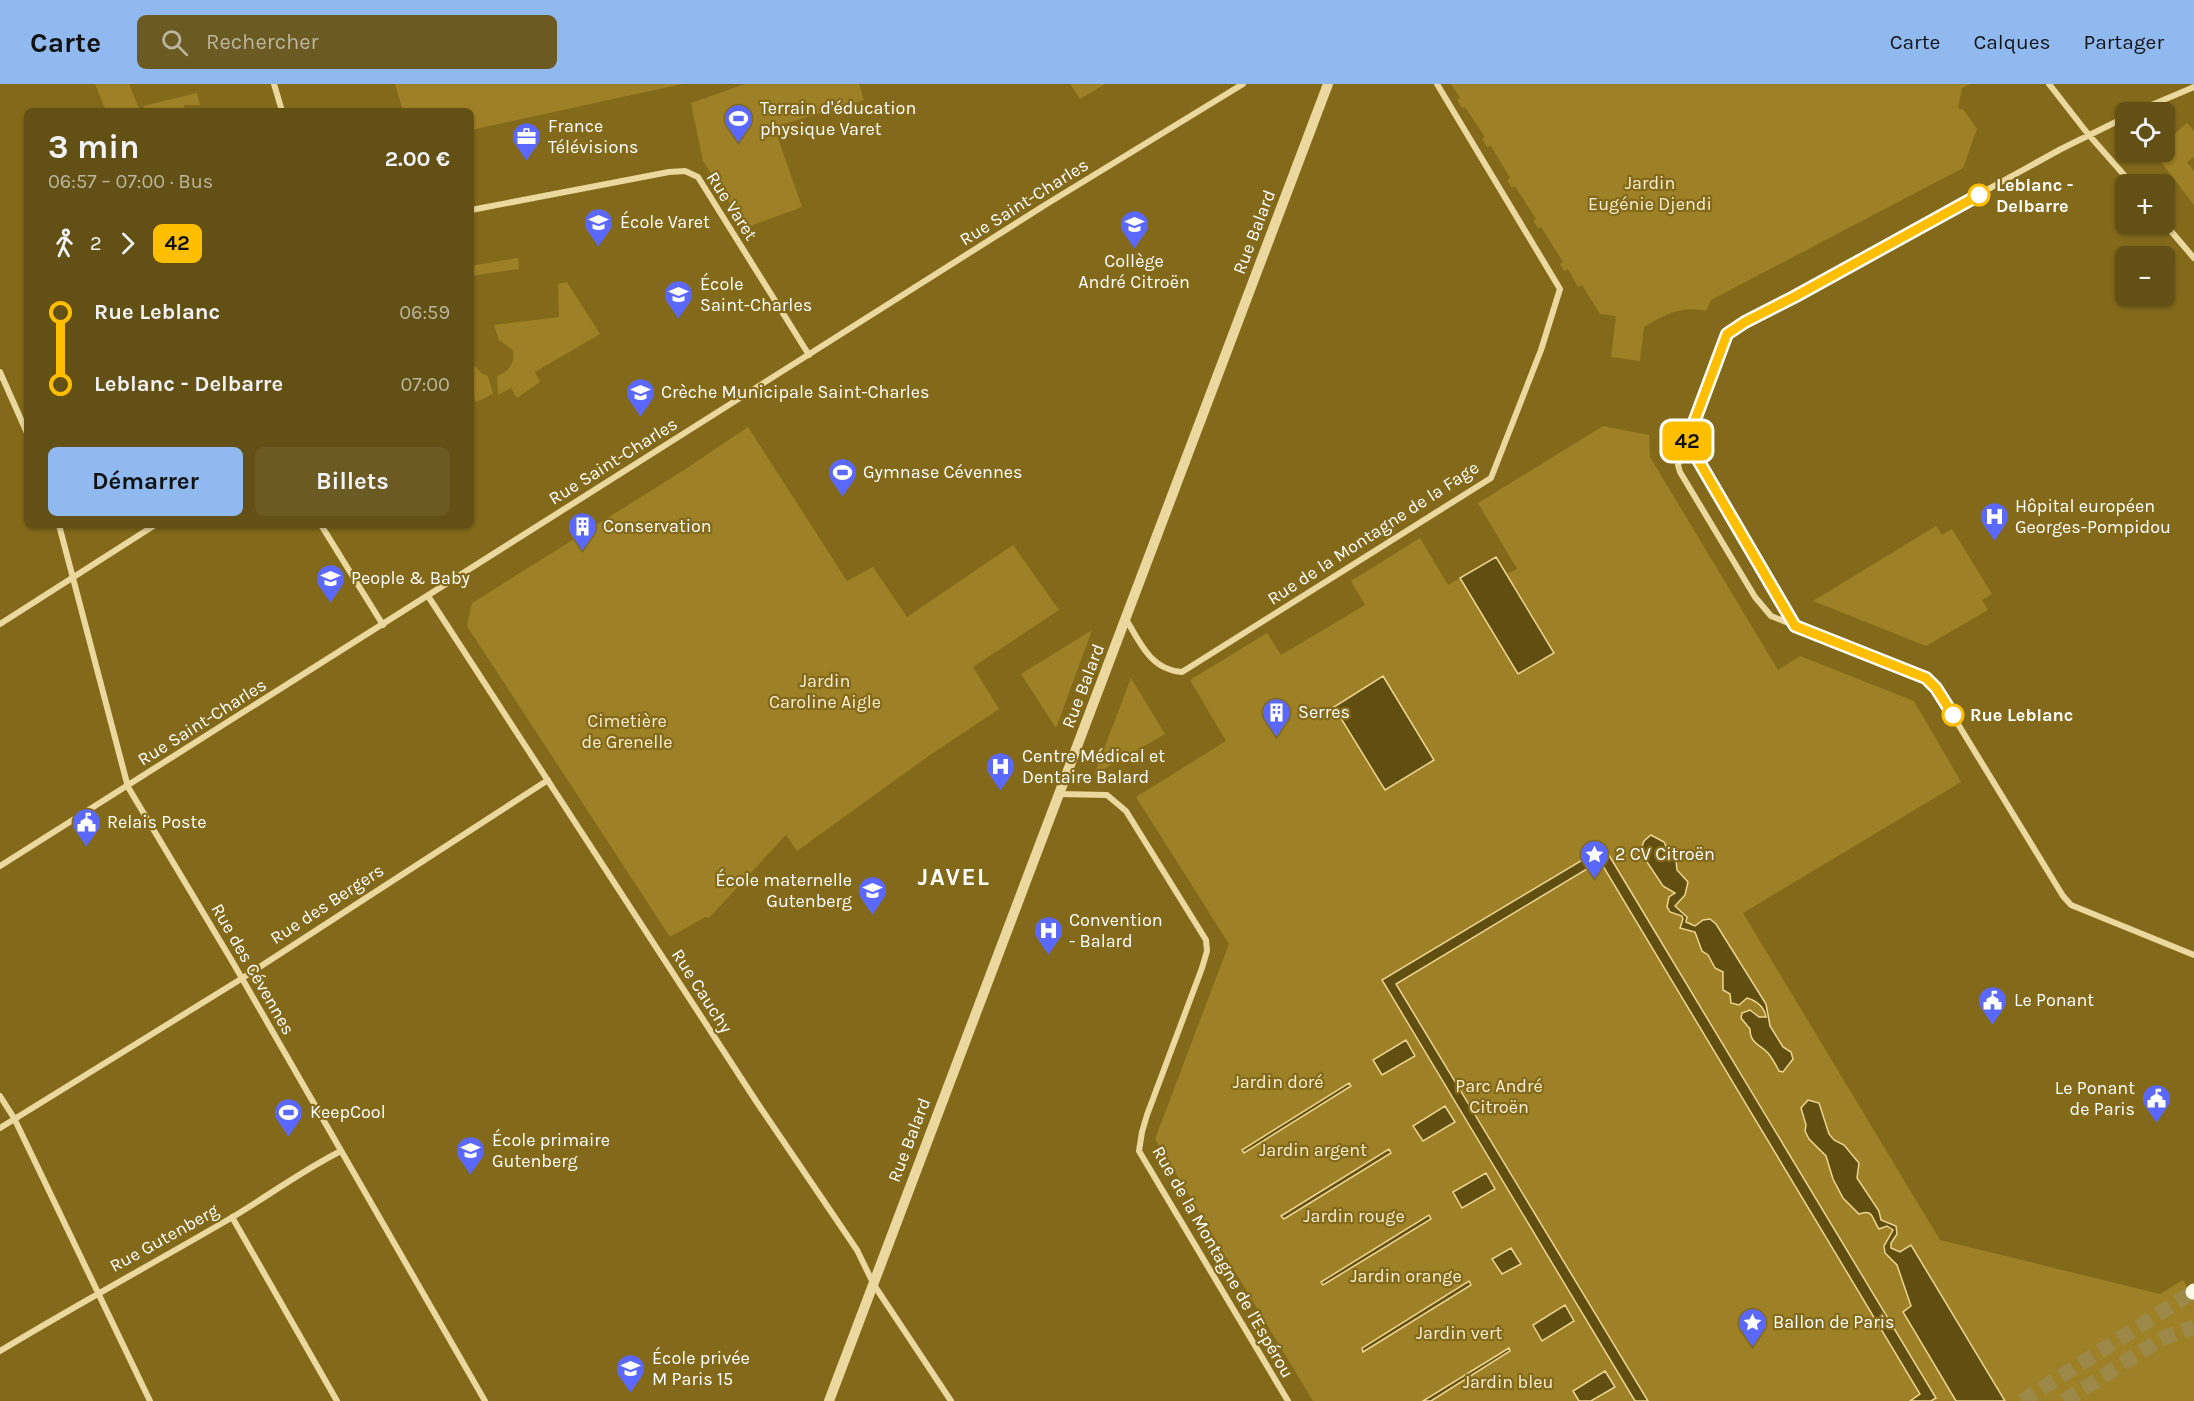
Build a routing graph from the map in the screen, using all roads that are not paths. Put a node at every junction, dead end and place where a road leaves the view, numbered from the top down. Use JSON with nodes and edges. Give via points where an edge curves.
{"nodes":[{"id":1,"x":274,"y":84,"type":"edge"},
{"id":2,"x":1243,"y":84,"type":"edge"},
{"id":3,"x":1328,"y":84,"type":"edge"},
{"id":4,"x":1437,"y":84,"type":"edge"},
{"id":5,"x":2049,"y":84,"type":"edge"},
{"id":6,"x":2194,"y":87,"type":"edge"},
{"id":7,"x":2159,"y":102,"type":"edge"},
{"id":8,"x":281,"y":108,"type":"edge"},
{"id":9,"x":2115,"y":122,"type":"edge"},
{"id":10,"x":2088,"y":134,"type":"junction"},
{"id":11,"x":2123,"y":174,"type":"edge"},
{"id":12,"x":474,"y":209,"type":"edge"},
{"id":13,"x":2173,"y":234,"type":"edge"},
{"id":14,"x":2194,"y":258,"type":"edge"},
{"id":15,"x":809,"y":355,"type":"junction"},
{"id":16,"x":0,"y":372,"type":"edge"},
{"id":17,"x":24,"y":426,"type":"edge"},
{"id":18,"x":1687,"y":441,"type":"junction"},
{"id":19,"x":60,"y":528,"type":"edge"},
{"id":20,"x":150,"y":528,"type":"edge"},
{"id":21,"x":323,"y":528,"type":"edge"},
{"id":22,"x":73,"y":577,"type":"junction"},
{"id":23,"x":428,"y":596,"type":"junction"},
{"id":24,"x":1126,"y":619,"type":"junction"},
{"id":25,"x":0,"y":624,"type":"edge"},
{"id":26,"x":383,"y":625,"type":"junction"},
{"id":27,"x":1795,"y":626,"type":"junction"},
{"id":28,"x":548,"y":780,"type":"junction"},
{"id":29,"x":128,"y":786,"type":"junction"},
{"id":30,"x":1059,"y":794,"type":"junction"},
{"id":31,"x":0,"y":866,"type":"edge"},
{"id":32,"x":2194,"y":955,"type":"edge"},
{"id":33,"x":241,"y":979,"type":"junction"},
{"id":34,"x":0,"y":1096,"type":"edge"},
{"id":35,"x":14,"y":1118,"type":"junction"},
{"id":36,"x":0,"y":1128,"type":"edge"},
{"id":37,"x":341,"y":1151,"type":"junction"},
{"id":38,"x":232,"y":1217,"type":"junction"},
{"id":39,"x":874,"y":1285,"type":"junction"},
{"id":40,"x":98,"y":1293,"type":"junction"},
{"id":41,"x":0,"y":1351,"type":"edge"},
{"id":42,"x":150,"y":1401,"type":"edge"},
{"id":43,"x":337,"y":1401,"type":"edge"},
{"id":44,"x":485,"y":1401,"type":"edge"},
{"id":45,"x":829,"y":1401,"type":"edge"},
{"id":46,"x":951,"y":1401,"type":"edge"},
{"id":47,"x":1288,"y":1401,"type":"edge"}],
"edges":[{"from":1,"to":8,"type":"street"},
{"from":2,"to":15,"type":"street","name":"Rue Saint-Charles"},
{"from":3,"to":24,"type":"street","name":"Rue Balard"},
{"from":4,"to":24,"type":"street","name":"Rue de la Montagne de la Fage","via":[[1560,290],[1491,478],[1182,672],[1171,671],[1148,656]]},
{"from":5,"to":10,"type":"street"},
{"from":6,"to":7,"type":"street"},
{"from":9,"to":10,"type":"street"},
{"from":10,"to":11,"type":"street"},
{"from":10,"to":18,"type":"street","via":[[1727,334]]},
{"from":12,"to":15,"type":"street","name":"Rue Varet","via":[[685,171],[698,177]]},
{"from":13,"to":14,"type":"street"},
{"from":15,"to":23,"type":"street","name":"Rue Saint-Charles"},
{"from":16,"to":17,"type":"street"},
{"from":18,"to":27,"type":"street"},
{"from":18,"to":27,"type":"street","via":[[1678,465],[1686,481],[1755,597],[1771,616]]},
{"from":19,"to":22,"type":"street","name":"Rue des Cévennes"},
{"from":20,"to":22,"type":"street"},
{"from":21,"to":26,"type":"street"},
{"from":22,"to":25,"type":"street"},
{"from":22,"to":29,"type":"street","name":"Rue des Cévennes"},
{"from":23,"to":26,"type":"street","name":"Rue Saint-Charles"},
{"from":23,"to":28,"type":"street","name":"Rue Cauchy"},
{"from":24,"to":30,"type":"street","name":"Rue Balard"},
{"from":26,"to":29,"type":"street","name":"Rue Saint-Charles"},
{"from":27,"to":32,"type":"street","via":[[1926,678],[1936,688],[2067,901],[2083,912]]},
{"from":28,"to":33,"type":"street","name":"Rue des Bergers"},
{"from":28,"to":39,"type":"street","name":"Rue Cauchy","via":[[857,1250]]},
{"from":29,"to":31,"type":"street","name":"Rue Saint-Charles"},
{"from":29,"to":33,"type":"street","name":"Rue des Cévennes"},
{"from":30,"to":39,"type":"street","name":"Rue Balard"},
{"from":30,"to":47,"type":"street","name":"Rue de la Montagne de l'Espérou","via":[[1107,795],[1117,801],[1206,940],[1202,968],[1147,1115],[1139,1151]]},
{"from":33,"to":35,"type":"street","name":"Rue des Bergers"},
{"from":33,"to":37,"type":"street","name":"Rue des Cévennes"},
{"from":34,"to":35,"type":"street"},
{"from":35,"to":36,"type":"street","name":"Rue des Bergers"},
{"from":35,"to":40,"type":"street"},
{"from":37,"to":38,"type":"street","name":"Rue Gutenberg"},
{"from":37,"to":44,"type":"street","name":"Rue des Cévennes"},
{"from":38,"to":40,"type":"street","name":"Rue Gutenberg"},
{"from":38,"to":43,"type":"street"},
{"from":39,"to":45,"type":"street","name":"Rue Balard"},
{"from":39,"to":46,"type":"street","name":"Rue Cauchy"},
{"from":40,"to":41,"type":"street","name":"Rue Gutenberg"},
{"from":40,"to":42,"type":"street"}]}
